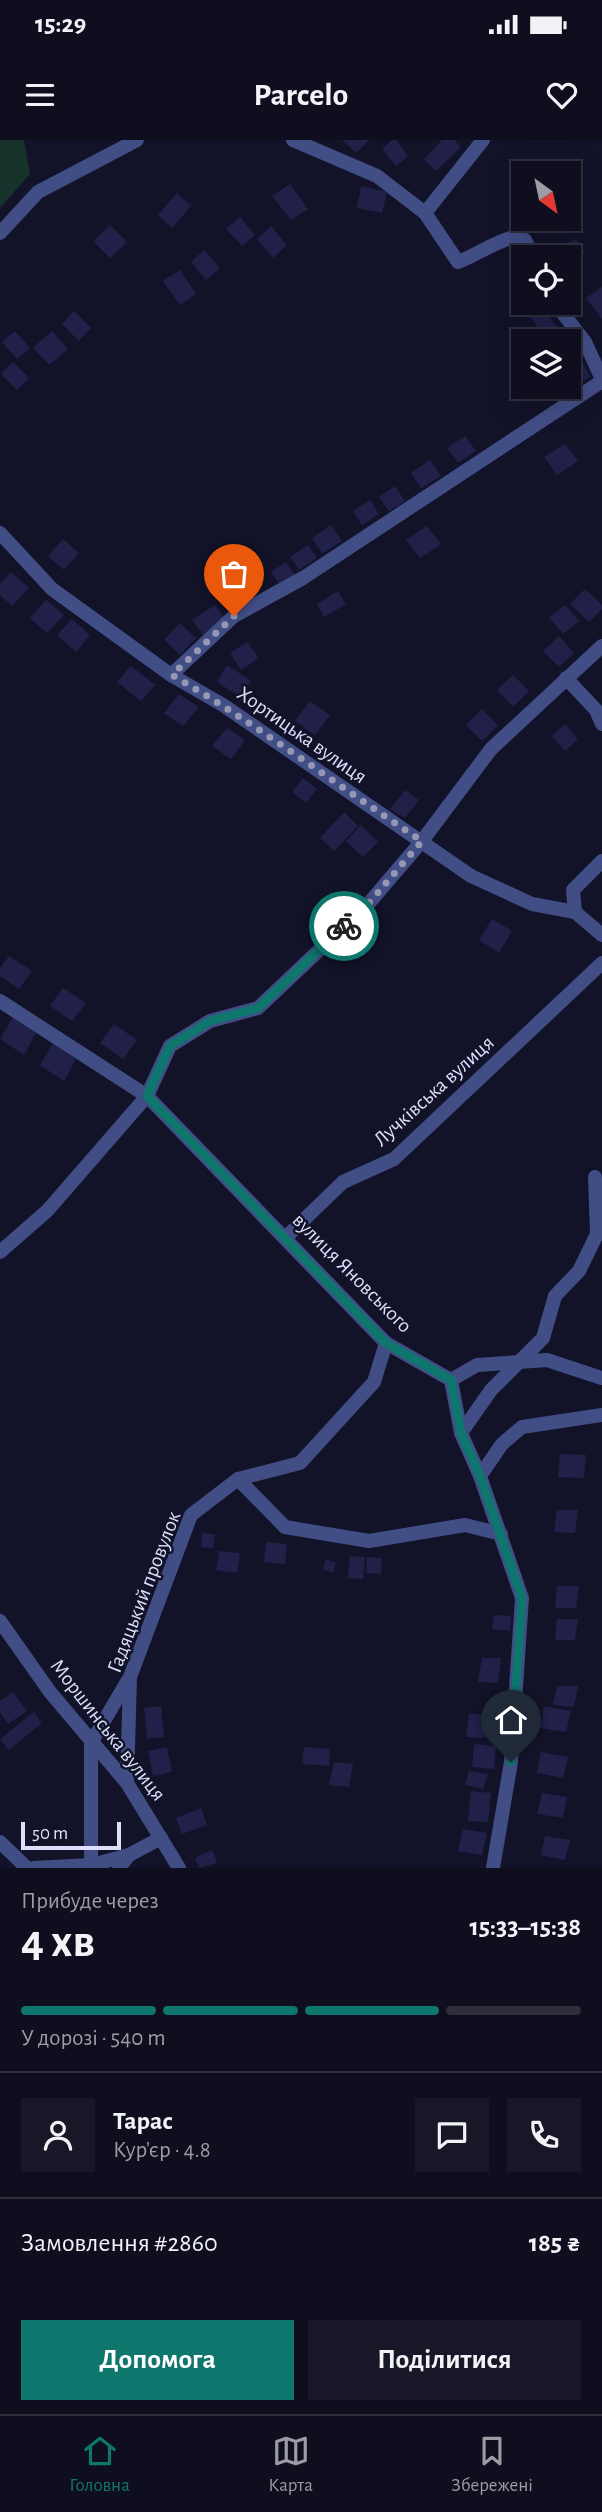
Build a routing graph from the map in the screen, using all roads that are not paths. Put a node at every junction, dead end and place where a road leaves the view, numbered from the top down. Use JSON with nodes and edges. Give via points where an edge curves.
{"nodes":[{"id":1,"x":137,"y":140,"type":"edge"},
{"id":2,"x":293,"y":140,"type":"edge"},
{"id":3,"x":483,"y":140,"type":"edge"},
{"id":4,"x":425,"y":213,"type":"junction"},
{"id":5,"x":0,"y":233,"type":"edge"},
{"id":6,"x":527,"y":245,"type":"edge"},
{"id":7,"x":565,"y":315,"type":"edge"},
{"id":8,"x":602,"y":380,"type":"edge"},
{"id":9,"x":0,"y":533,"type":"edge"},
{"id":10,"x":602,"y":646,"type":"edge"},
{"id":11,"x":172,"y":675,"type":"junction"},
{"id":12,"x":566,"y":678,"type":"junction"},
{"id":13,"x":602,"y":723,"type":"edge"},
{"id":14,"x":422,"y":841,"type":"junction"},
{"id":15,"x":602,"y":861,"type":"edge"},
{"id":16,"x":575,"y":912,"type":"junction"},
{"id":17,"x":602,"y":935,"type":"edge"},
{"id":18,"x":602,"y":963,"type":"edge"},
{"id":19,"x":0,"y":1001,"type":"edge"},
{"id":20,"x":147,"y":1096,"type":"junction"},
{"id":21,"x":595,"y":1177,"type":"dead end"},
{"id":22,"x":286,"y":1237,"type":"junction"},
{"id":23,"x":0,"y":1252,"type":"edge"},
{"id":24,"x":386,"y":1343,"type":"junction"},
{"id":25,"x":522,"y":1362,"type":"junction"},
{"id":26,"x":602,"y":1378,"type":"edge"},
{"id":27,"x":451,"y":1380,"type":"junction"},
{"id":28,"x":602,"y":1415,"type":"edge"},
{"id":29,"x":461,"y":1433,"type":"junction"},
{"id":30,"x":480,"y":1476,"type":"junction"},
{"id":31,"x":238,"y":1479,"type":"junction"},
{"id":32,"x":501,"y":1534,"type":"junction"},
{"id":33,"x":0,"y":1620,"type":"edge"},
{"id":34,"x":130,"y":1676,"type":"junction"},
{"id":35,"x":91,"y":1743,"type":"junction"},
{"id":36,"x":128,"y":1783,"type":"junction"},
{"id":37,"x":161,"y":1838,"type":"junction"},
{"id":38,"x":0,"y":1842,"type":"edge"},
{"id":39,"x":129,"y":1855,"type":"junction"},
{"id":40,"x":91,"y":1866,"type":"edge"},
{"id":41,"x":27,"y":1868,"type":"edge"},
{"id":42,"x":33,"y":1868,"type":"edge"},
{"id":43,"x":119,"y":1868,"type":"edge"},
{"id":44,"x":179,"y":1868,"type":"edge"},
{"id":45,"x":494,"y":1868,"type":"edge"}],
"edges":[{"from":1,"to":5,"type":"street","via":[[38,192]]},
{"from":2,"to":4,"type":"street","via":[[377,176]]},
{"from":3,"to":4,"type":"street"},
{"from":4,"to":6,"type":"street","via":[[458,262],[497,240],[517,236]]},
{"from":7,"to":8,"type":"street","via":[[586,342]]},
{"from":8,"to":11,"type":"street","via":[[303,578],[234,616]]},
{"from":9,"to":11,"type":"street","name":"Хортицька вулиця","via":[[52,589]]},
{"from":10,"to":12,"type":"street"},
{"from":11,"to":14,"type":"street","name":"Хортицька вулиця"},
{"from":12,"to":13,"type":"street"},
{"from":12,"to":14,"type":"street","via":[[491,750]]},
{"from":14,"to":16,"type":"street","name":"Хортицька вулиця","via":[[471,876],[520,899]]},
{"from":14,"to":20,"type":"street","via":[[369,903],[258,1008],[210,1021],[170,1046]]},
{"from":15,"to":16,"type":"street","via":[[573,890]]},
{"from":16,"to":17,"type":"street","name":"Хортицька вулиця"},
{"from":18,"to":22,"type":"street","name":"Лучківська вулиця","via":[[394,1159],[343,1182]]},
{"from":19,"to":20,"type":"street","name":"вулиця Яновського"},
{"from":20,"to":22,"type":"street","name":"вулиця Яновського"},
{"from":20,"to":23,"type":"street","via":[[47,1211]]},
{"from":21,"to":25,"type":"street","via":[[597,1234],[579,1271],[555,1296],[543,1338]]},
{"from":22,"to":24,"type":"street","name":"вулиця Яновського"},
{"from":24,"to":27,"type":"street","name":"вулиця Яновського"},
{"from":24,"to":31,"type":"street","name":"Гадяцький провулок","via":[[374,1382],[300,1463]]},
{"from":25,"to":26,"type":"street","via":[[547,1360]]},
{"from":25,"to":27,"type":"street","via":[[477,1365]]},
{"from":25,"to":29,"type":"street","via":[[491,1390]]},
{"from":27,"to":29,"type":"street"},
{"from":28,"to":30,"type":"street","via":[[522,1427],[502,1444]]},
{"from":29,"to":30,"type":"street"},
{"from":30,"to":32,"type":"street"},
{"from":31,"to":32,"type":"street","via":[[285,1527],[369,1541],[465,1524]]},
{"from":31,"to":34,"type":"street","name":"Гадяцький провулок","via":[[191,1515]]},
{"from":32,"to":45,"type":"street","via":[[522,1598],[511,1762]]},
{"from":33,"to":35,"type":"street","name":"Моршинська вулиця"},
{"from":34,"to":35,"type":"street"},
{"from":34,"to":36,"type":"street","name":"Гадяцький провулок"},
{"from":35,"to":36,"type":"street","name":"Моршинська вулиця"},
{"from":35,"to":40,"type":"street"},
{"from":36,"to":37,"type":"street","name":"Моршинська вулиця"},
{"from":37,"to":39,"type":"street"},
{"from":37,"to":44,"type":"street","name":"Моршинська вулиця"},
{"from":38,"to":41,"type":"street"},
{"from":39,"to":40,"type":"street"},
{"from":39,"to":43,"type":"street"},
{"from":40,"to":42,"type":"street"}]}
